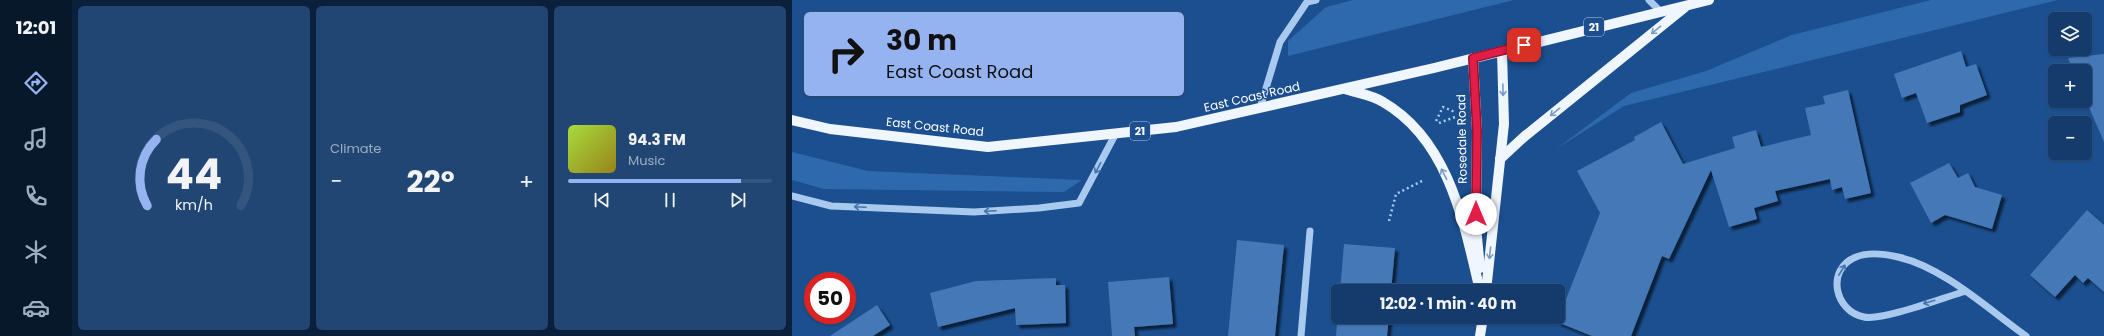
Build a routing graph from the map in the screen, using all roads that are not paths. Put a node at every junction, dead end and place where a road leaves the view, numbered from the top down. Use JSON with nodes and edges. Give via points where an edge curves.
{"nodes":[{"id":1,"x":1316,"y":0,"type":"edge"},
{"id":2,"x":1649,"y":0,"type":"edge"},
{"id":3,"x":1709,"y":0,"type":"edge"},
{"id":4,"x":1686,"y":6,"type":"junction"},
{"id":5,"x":1660,"y":11,"type":"junction"},
{"id":6,"x":1502,"y":51,"type":"junction"},
{"id":7,"x":1473,"y":58,"type":"junction"},
{"id":8,"x":1345,"y":89,"type":"junction"},
{"id":9,"x":1260,"y":108,"type":"junction"},
{"id":10,"x":792,"y":120,"type":"edge"},
{"id":11,"x":1116,"y":133,"type":"junction"},
{"id":12,"x":1500,"y":159,"type":"junction"},
{"id":13,"x":792,"y":196,"type":"edge"},
{"id":14,"x":1310,"y":231,"type":"dead end"},
{"id":15,"x":1479,"y":284,"type":"edge"},
{"id":16,"x":1480,"y":284,"type":"edge"},
{"id":17,"x":1487,"y":284,"type":"edge"},
{"id":18,"x":1966,"y":291,"type":"junction"},
{"id":19,"x":1482,"y":324,"type":"edge"},
{"id":20,"x":1301,"y":336,"type":"edge"},
{"id":21,"x":1480,"y":336,"type":"edge"},
{"id":22,"x":2026,"y":336,"type":"edge"}],
"edges":[{"from":1,"to":9,"type":"street","via":[[1307,2],[1280,42]]},
{"from":2,"to":5,"type":"street"},
{"from":3,"to":4,"type":"main road","name":"East Coast Road","number":"21"},
{"from":4,"to":5,"type":"main road","name":"East Coast Road","number":"21"},
{"from":4,"to":12,"type":"main road","one_way":true},
{"from":5,"to":6,"type":"main road","name":"East Coast Road","number":"21"},
{"from":6,"to":7,"type":"main road","name":"East Coast Road","number":"21"},
{"from":6,"to":12,"type":"main road","one_way":true,"via":[[1504,124]]},
{"from":7,"to":8,"type":"main road","name":"East Coast Road","number":"21"},
{"from":7,"to":16,"type":"main road","name":"Rosedale Road","via":[[1477,131],[1476,227]]},
{"from":8,"to":9,"type":"main road","name":"East Coast Road","number":"21"},
{"from":15,"to":8,"type":"main road","one_way":true,"via":[[1454,192],[1431,148],[1410,120],[1382,101]]},
{"from":9,"to":11,"type":"main road","name":"East Coast Road","number":"21","via":[[1176,127]]},
{"from":10,"to":11,"type":"main road","name":"East Coast Road","number":"21","via":[[830,128],[988,147]]},
{"from":11,"to":13,"type":"street","one_way":true,"via":[[1079,203],[974,212],[831,206]]},
{"from":12,"to":17,"type":"main road","one_way":true},
{"from":14,"to":20,"type":"street"},
{"from":18,"to":18,"type":"street","one_way":true,"via":[[1882,317],[1864,318],[1850,312],[1843,304],[1836,284],[1839,273],[1846,263],[1856,257],[1875,254],[1918,263]]},
{"from":18,"to":22,"type":"street"},
{"from":19,"to":21,"type":"main road"}]}
